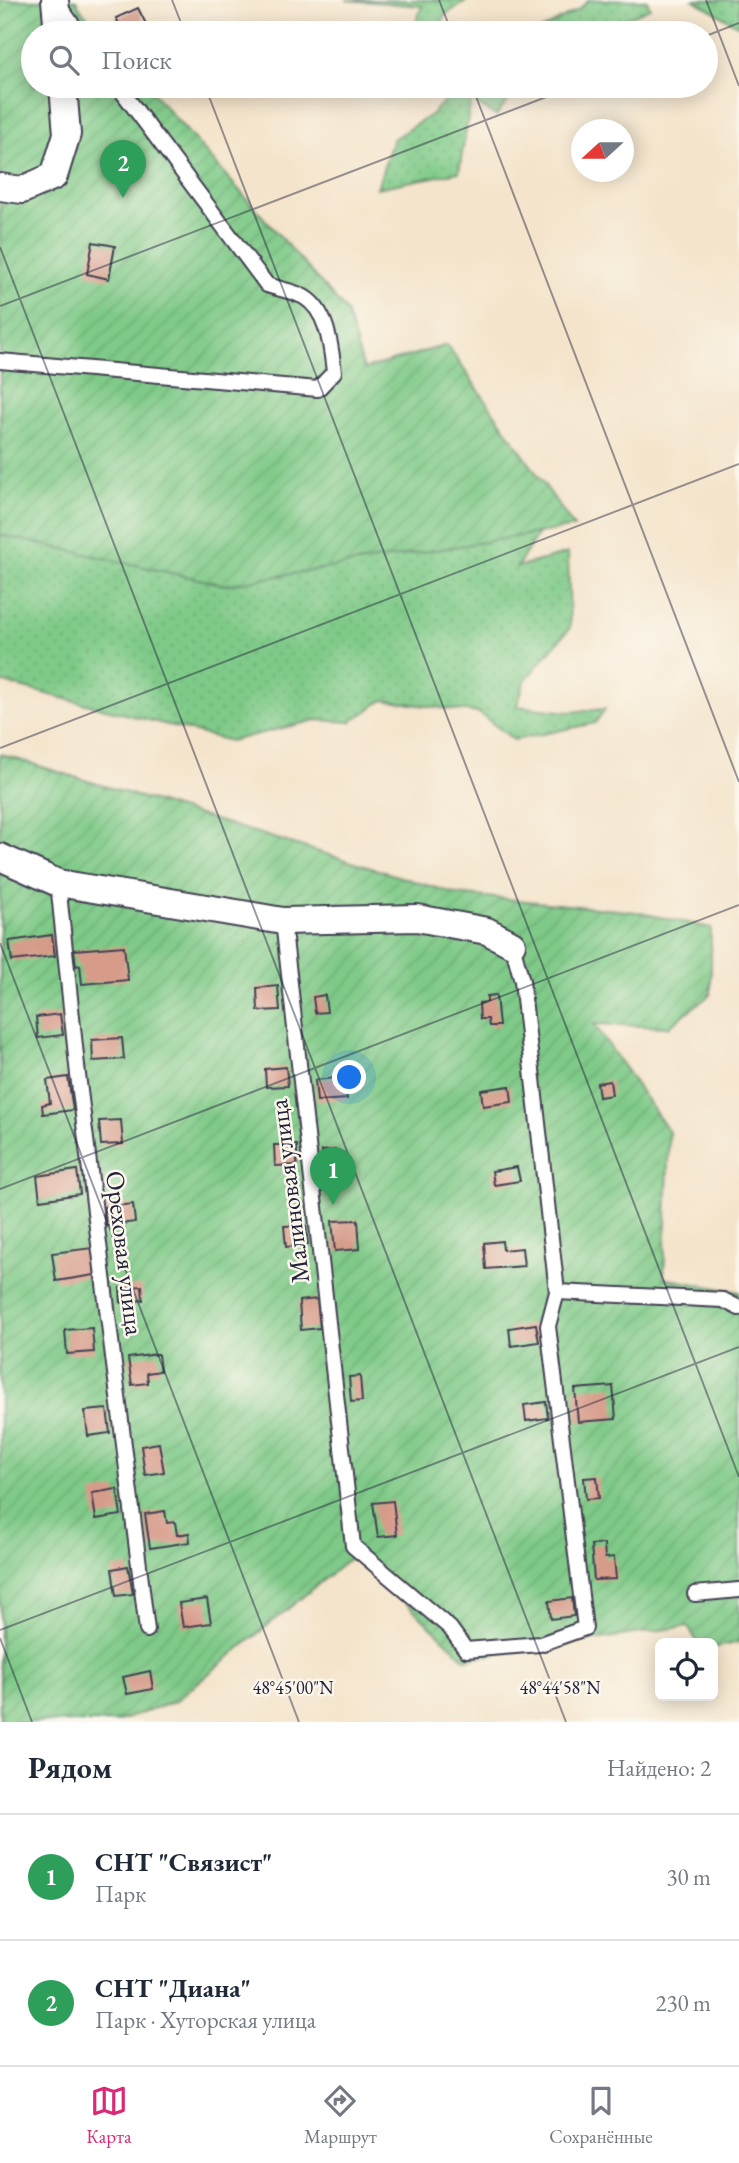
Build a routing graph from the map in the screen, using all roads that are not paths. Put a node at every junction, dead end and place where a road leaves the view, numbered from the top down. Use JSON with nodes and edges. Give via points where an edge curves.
{"nodes":[{"id":1,"x":55,"y":1,"type":"edge"},
{"id":2,"x":57,"y":21,"type":"edge"},
{"id":3,"x":70,"y":21,"type":"edge"},
{"id":4,"x":64,"y":98,"type":"edge"},
{"id":5,"x":127,"y":98,"type":"edge"},
{"id":6,"x":11,"y":189,"type":"edge"},
{"id":7,"x":0,"y":361,"type":"edge"},
{"id":8,"x":0,"y":857,"type":"edge"},
{"id":9,"x":58,"y":883,"type":"junction"},
{"id":10,"x":283,"y":921,"type":"junction"},
{"id":11,"x":512,"y":944,"type":"joint"},
{"id":12,"x":557,"y":1292,"type":"junction"},
{"id":13,"x":739,"y":1308,"type":"edge"},
{"id":14,"x":739,"y":1590,"type":"edge"},
{"id":15,"x":695,"y":1594,"type":"dead end"},
{"id":16,"x":147,"y":1630,"type":"dead end"}],
"edges":[{"from":1,"to":2,"type":"street"},
{"from":1,"to":3,"type":"lane"},
{"from":4,"to":6,"type":"street","via":[[67,134],[54,176]]},
{"from":5,"to":7,"type":"lane","via":[[267,285],[305,297],[321,313],[334,372],[318,389]]},
{"from":8,"to":9,"type":"street"},
{"from":9,"to":10,"type":"street"},
{"from":9,"to":16,"type":"lane","name":"Ореховая улица"},
{"from":10,"to":11,"type":"street","via":[[417,918],[487,931]]},
{"from":10,"to":12,"type":"lane","name":"Малиновая улица","via":[[353,1546],[450,1628],[466,1650],[540,1644],[584,1628],[548,1326]]},
{"from":11,"to":12,"type":"lane","via":[[522,981]]},
{"from":12,"to":13,"type":"lane","via":[[723,1300]]},
{"from":14,"to":15,"type":"lane"}]}
